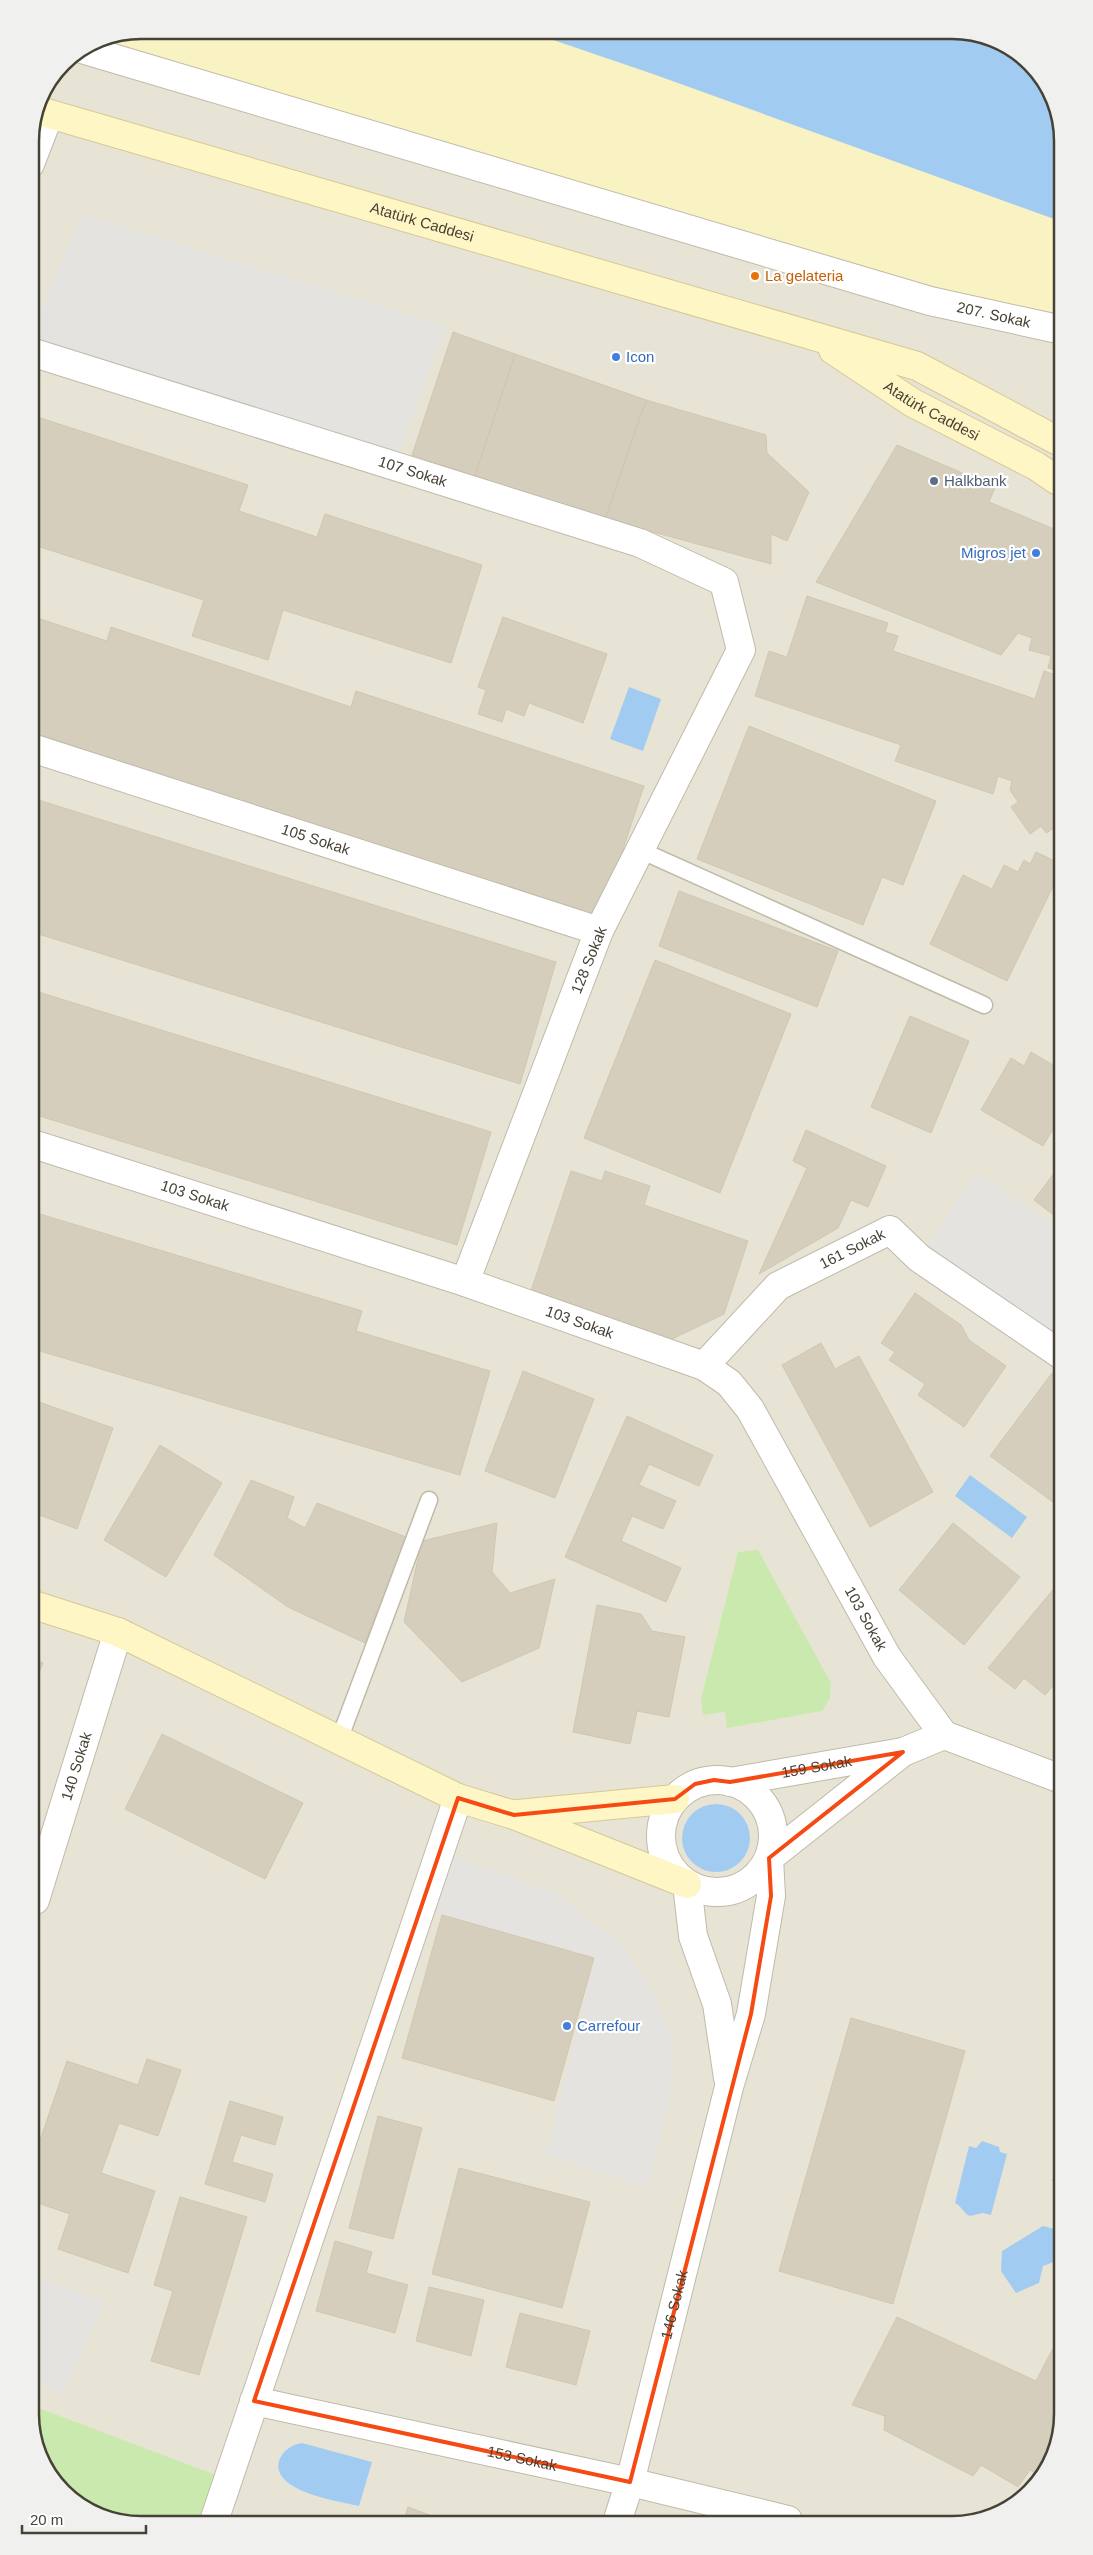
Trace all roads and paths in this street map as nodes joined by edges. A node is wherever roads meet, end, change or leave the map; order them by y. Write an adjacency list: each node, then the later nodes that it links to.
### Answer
1 (91, 52): 3 (street, 207. Sokak)
2 (43, 112): 4 (main road, Atatürk Caddesi)
3 (1054, 328)
4 (809, 334): 6 (main road, Atatürk Caddesi); 7 (main road, Atatürk Caddesi)
5 (39, 355): 8 (street, 107 Sokak)
6 (1054, 439)
7 (1054, 478)
8 (741, 650): 10 (street, 128 Sokak)
9 (39, 750): 11 (street, 105 Sokak)
10 (640, 850): 11 (street, 128 Sokak); 12 (lane)
11 (599, 931): 14 (street, 128 Sokak)
12 (984, 1005)
13 (39, 1146): 14 (street, 103 Sokak)
14 (464, 1282): 16 (street, 103 Sokak)
15 (1054, 1350): 16 (street, 161 Sokak)
16 (704, 1366): 20 (street, 103 Sokak)
17 (430, 1500): 21 (lane)
18 (39, 1607): 19 (main road)
19 (118, 1632): 21 (main road); 30 (street, 140 Sokak)
20 (944, 1735): 22 (street, 159 Sokak); 23 (street)
21 (339, 1740): 25 (main road)
22 (903, 1752): 24 (street, 159 Sokak); 28 (street, 159 Sokak)
23 (1054, 1776)
24 (730, 1782): 26 (street); 28 (street)
25 (458, 1798): 27 (main road); 32 (street)
26 (676, 1799): 27 (main road); 29 (street)
27 (514, 1815): 29 (main road)
28 (769, 1858): 29 (street); 31 (street, 146 Sokak)
29 (688, 1884): 31 (street)
30 (39, 1887)
31 (729, 2087): 33 (street, 146 Sokak)
32 (254, 2401): 33 (street, 153 Sokak); 34 (street)
33 (630, 2482): 35 (street, 146 Sokak); 36 (street, 153 Sokak)
34 (216, 2516)
35 (619, 2516)
36 (771, 2516)

